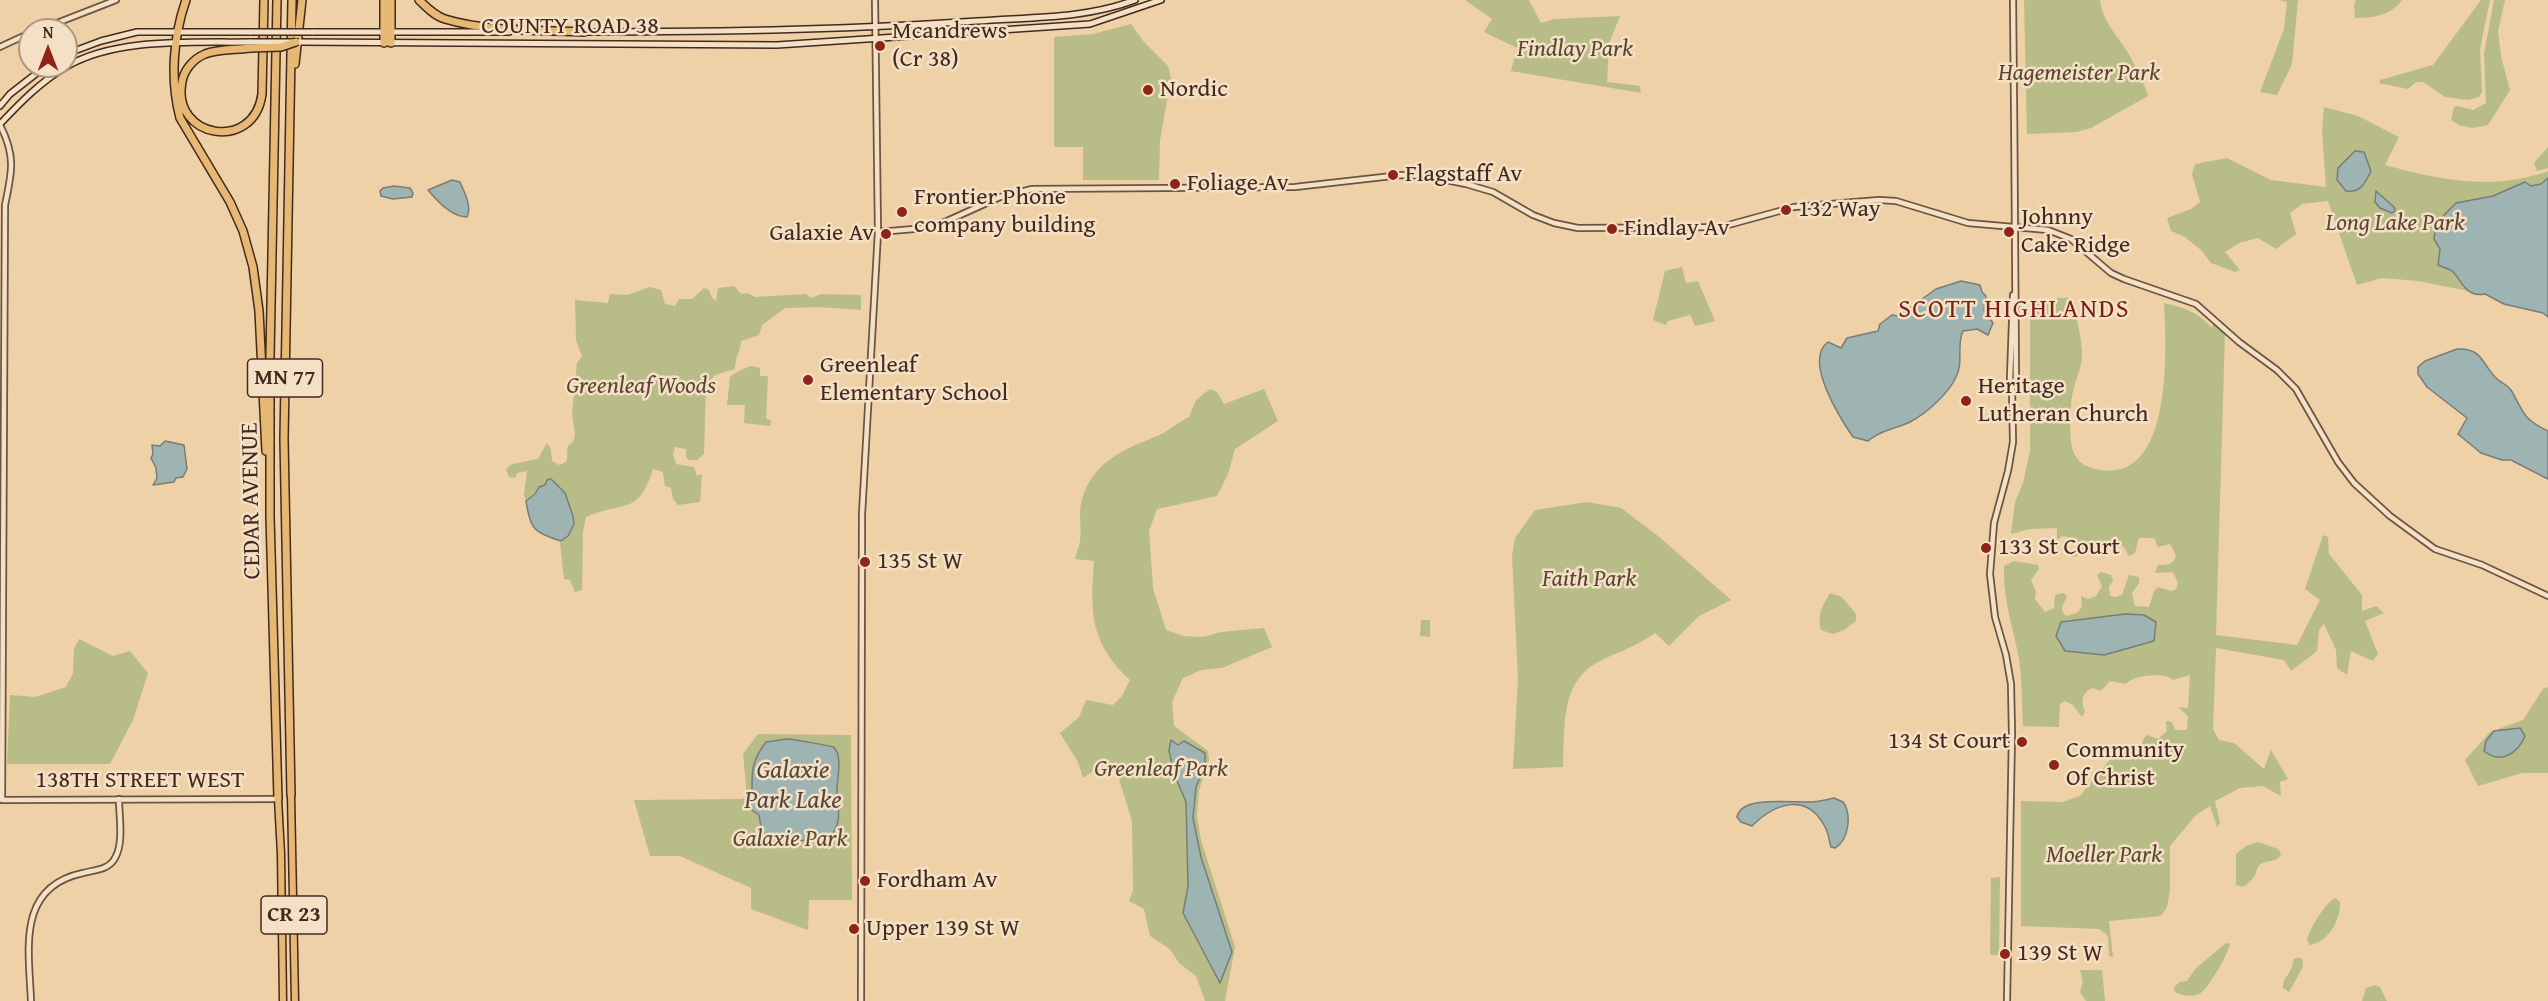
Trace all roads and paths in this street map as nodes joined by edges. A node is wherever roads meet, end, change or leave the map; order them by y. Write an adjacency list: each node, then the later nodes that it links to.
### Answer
1 (116, 0): 14 (street)
2 (186, 0): 16 (highway)
3 (264, 0): 24 (highway)
4 (277, 0): 37 (highway, CEDAR AVENUE / MN 77)
5 (292, 0): 31 (highway, CEDAR AVENUE / MN 77)
6 (302, 0): 31 (highway)
7 (384, 0): 17 (highway)
8 (391, 0): 17 (highway)
9 (419, 0): 18 (highway)
10 (875, 0): 15 (street)
11 (1135, 0): 15 (main road, COUNTY ROAD 38)
12 (1161, 0): 20 (main road, COUNTY ROAD 38)
13 (2013, 0): 33 (street)
14 (70, 18)
15 (876, 27): 18 (main road, COUNTY ROAD 38); 20 (street)
16 (177, 31): 17 (main road, COUNTY ROAD 38, bridge); 22 (highway); 26 (main road, COUNTY ROAD 38)
17 (387, 32): 18 (main road, COUNTY ROAD 38); 23 (highway)
18 (584, 32)
19 (18, 39): 25 (street)
20 (876, 40): 23 (main road, COUNTY ROAD 38); 34 (street)
21 (296, 42): 23 (main road, COUNTY ROAD 38); 24 (highway, bridge)
22 (175, 43): 24 (main road); 32 (main road); 37 (highway)
23 (387, 43)
24 (251, 45)
25 (0, 47)
26 (78, 50)
27 (31, 78): 28 (main road)
28 (10, 94): 29 (street); 30 (main road)
29 (0, 99)
30 (0, 106)
31 (290, 114): 39 (highway, CEDAR AVENUE / MN 77)
32 (0, 125): 40 (street, 138TH STREET WEST)
33 (2016, 227): 34 (street); 35 (street); 38 (street)
34 (878, 232): 45 (street)
35 (2014, 289): 36 (street); 36 (street)
36 (2013, 388): 46 (street)
37 (270, 516): 41 (highway, CEDAR AVENUE / MN 77)
38 (2548, 596)
39 (291, 795): 44 (highway, CEDAR AVENUE / CR 23)
40 (119, 799): 41 (street, 138TH STREET WEST); 42 (street)
41 (278, 799): 43 (highway, CEDAR AVENUE / CR 23)
42 (32, 1001)
43 (283, 1001)
44 (295, 1001)
45 (861, 1001)
46 (2007, 1001)

